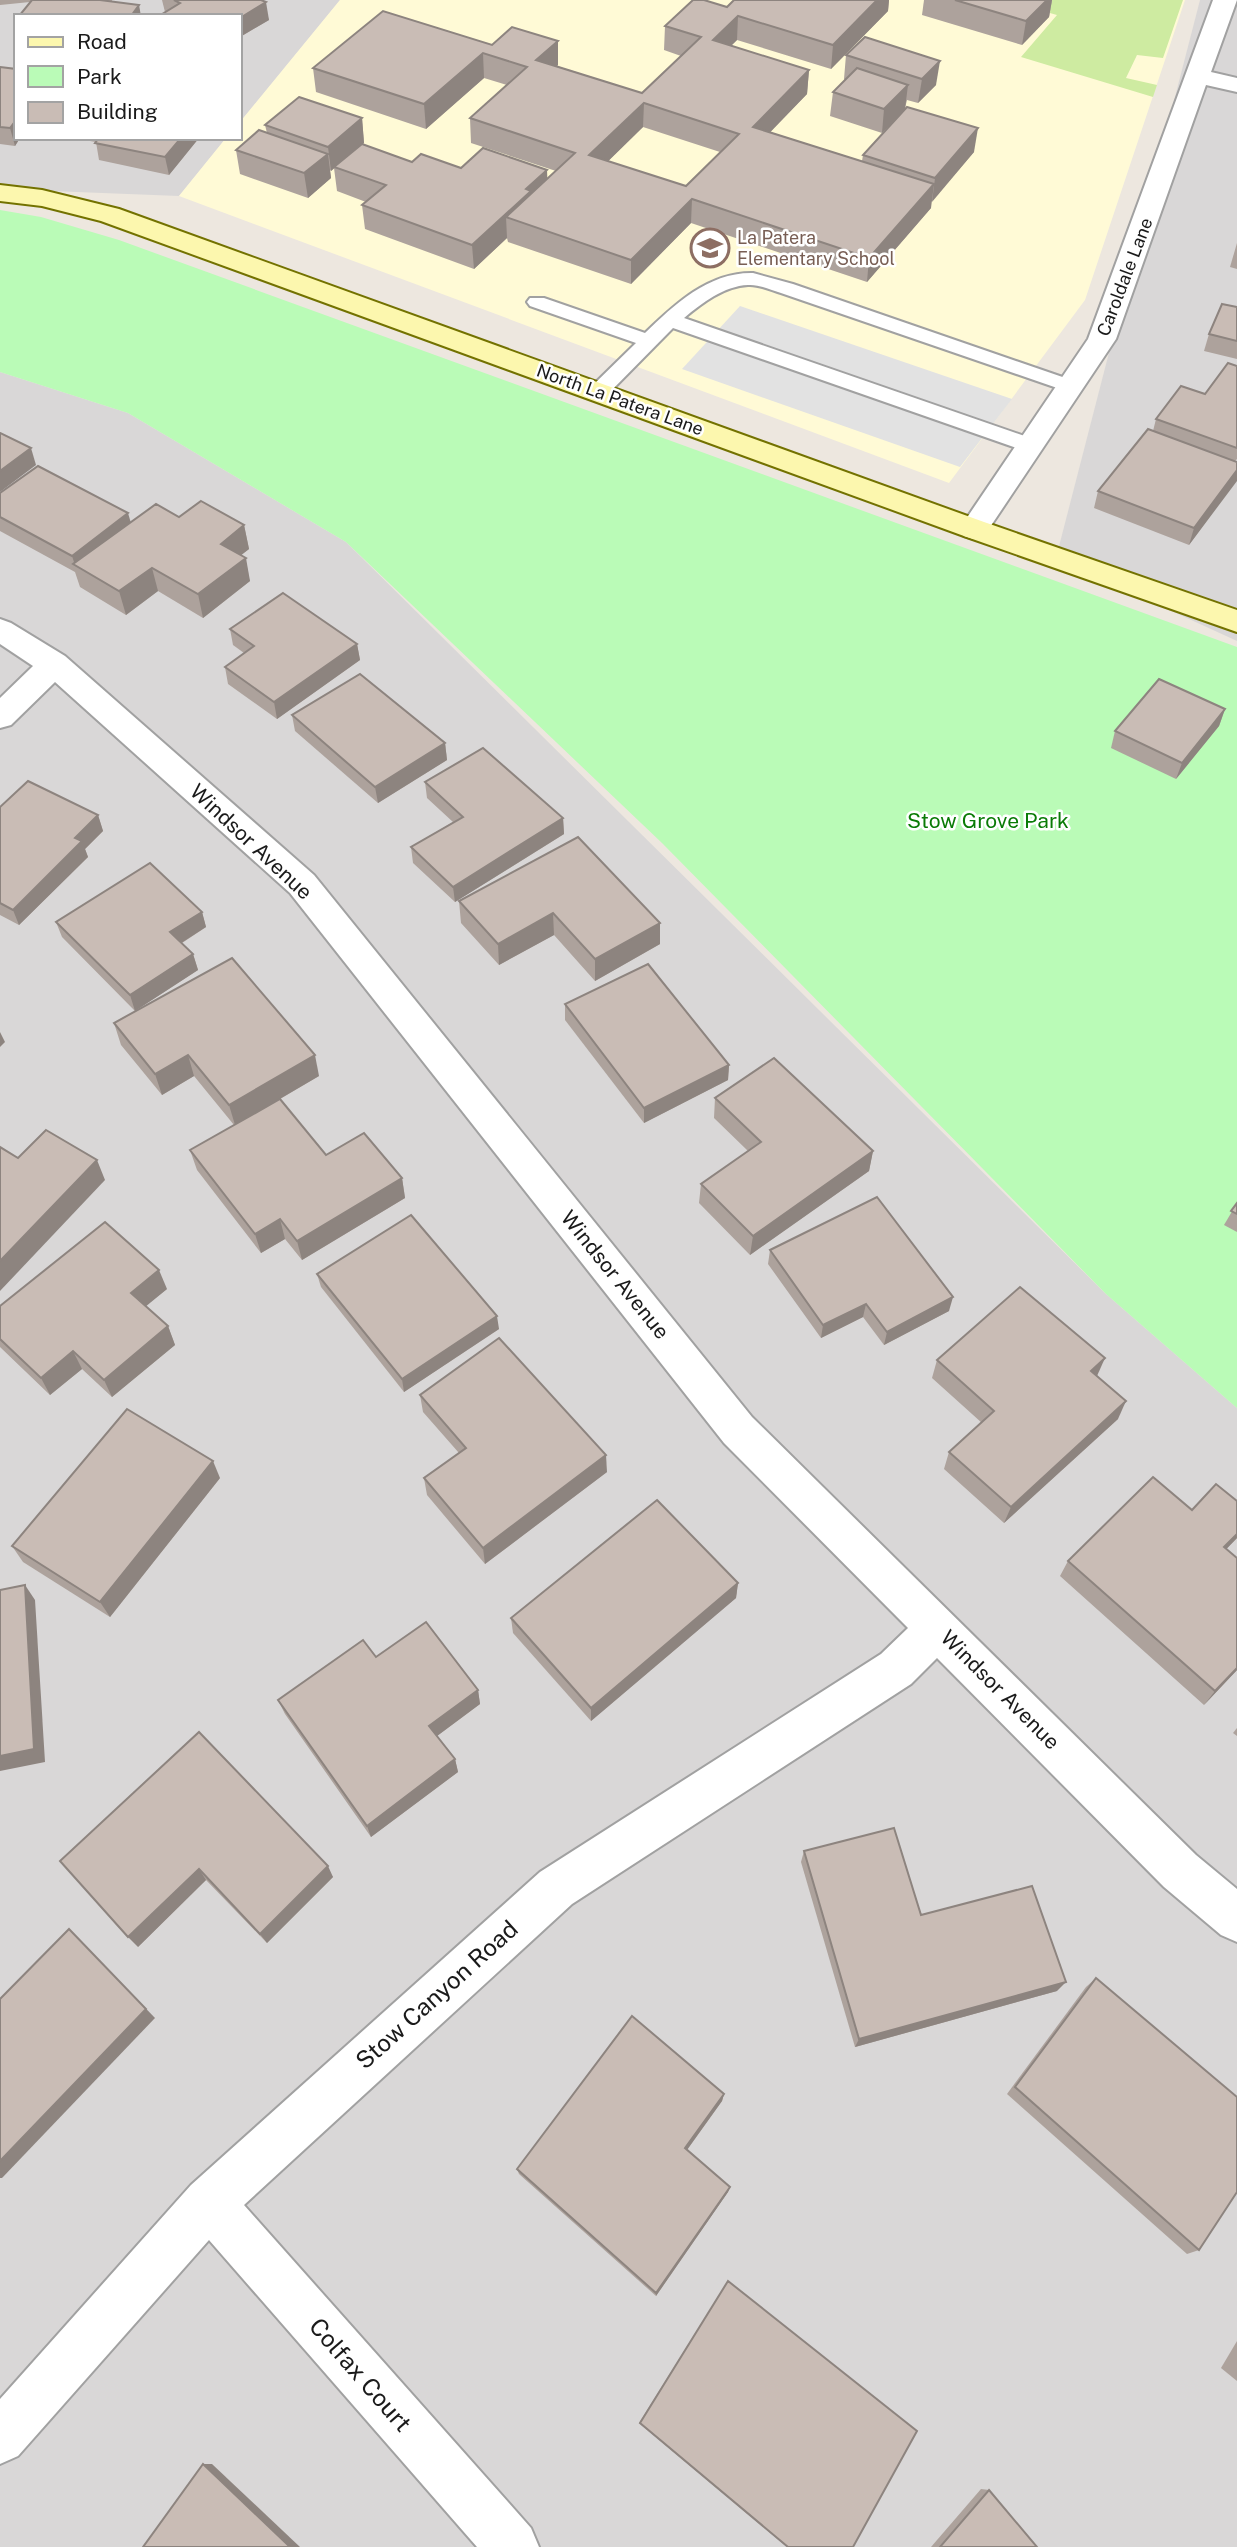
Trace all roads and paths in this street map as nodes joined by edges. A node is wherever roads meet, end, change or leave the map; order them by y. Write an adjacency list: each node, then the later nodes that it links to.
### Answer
1 (1225, 0): 2 (street, Caroldale Lane)
2 (1197, 76): 3 (street); 8 (street, Caroldale Lane)
3 (1237, 85)
4 (0, 193): 9 (street, North La Patera Lane)
5 (537, 302): 7 (lane)
6 (671, 320): 7 (lane); 8 (lane); 10 (lane)
7 (650, 341): 9 (lane)
8 (1070, 386): 10 (street, Caroldale Lane)
9 (598, 392): 11 (street, North La Patera Lane)
10 (1029, 445): 11 (street, Caroldale Lane)
11 (974, 529): 12 (street, North La Patera Lane)
12 (1237, 621)
13 (0, 631): 14 (street, Windsor Avenue)
14 (54, 664): 15 (street); 16 (street, Windsor Avenue)
15 (0, 717)
16 (938, 1629): 17 (street, Windsor Avenue); 18 (street, Stow Canyon Road)
17 (1237, 1919)
18 (209, 2203): 19 (street, Stow Canyon Road); 20 (street, Colfax Court)
19 (0, 2438)
20 (512, 2547)

